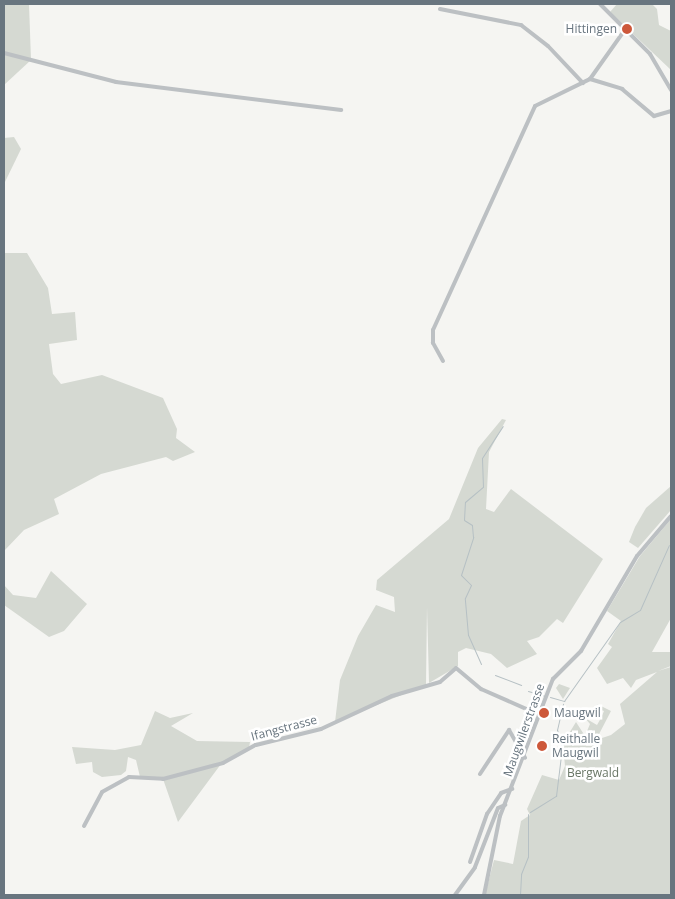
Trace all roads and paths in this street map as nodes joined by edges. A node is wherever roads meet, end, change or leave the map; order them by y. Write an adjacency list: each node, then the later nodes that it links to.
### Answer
1 (600, 4): 3 (street)
2 (440, 9): 6 (street)
3 (624, 31): 5 (street); 7 (street)
4 (4, 53): 8 (street)
5 (590, 79): 6 (street); 9 (street)
6 (583, 84): 10 (street)
7 (671, 90)
8 (341, 110)
9 (671, 111)
10 (443, 362)
11 (671, 516): 12 (street, Maugwilerstrasse)
12 (540, 715): 13 (street, Maugwilerstrasse); 17 (street, Ifangstrasse)
13 (525, 758): 14 (street); 15 (street, Maugwilerstrasse)
14 (480, 774)
15 (512, 789): 16 (street, Maugwilerstrasse); 18 (street)
16 (505, 805): 19 (street); 20 (street, Maugwilerstrasse)
17 (84, 826)
18 (470, 862)
19 (455, 895)
20 (484, 895)

